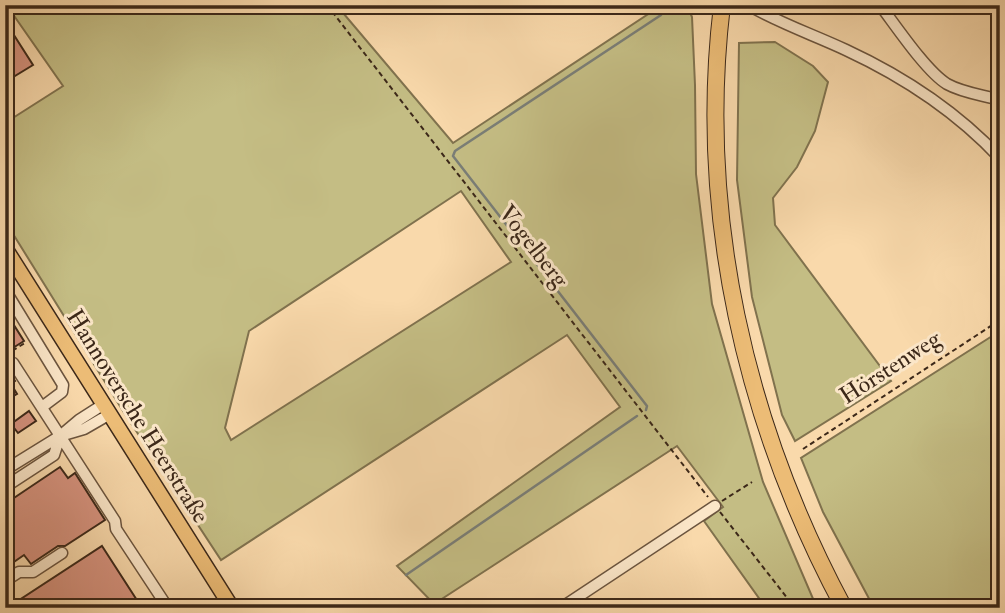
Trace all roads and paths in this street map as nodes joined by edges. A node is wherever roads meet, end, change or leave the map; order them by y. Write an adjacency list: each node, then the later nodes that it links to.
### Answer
1 (327, 5): 23 (path, Vogelberg)
2 (722, 5): 30 (highway)
3 (880, 5): 5 (street)
4 (750, 7): 7 (street)
5 (1000, 100)
6 (1000, 140): 7 (street)
7 (991, 149): 8 (street)
8 (1000, 158)
9 (5, 248): 17 (main road, Hannoversche Heerstraße)
10 (5, 290): 16 (street)
11 (1000, 320): 19 (path, Hörstenweg)
12 (18, 327): 13 (path)
13 (5, 330)
14 (27, 340): 15 (path)
15 (9, 359): 16 (street)
16 (42, 407): 18 (street)
17 (107, 409): 18 (street); 27 (main road, Hannoversche Heerstraße)
18 (61, 436): 20 (street); 22 (street); 26 (street)
19 (803, 449)
20 (5, 470)
21 (752, 482): 23 (path)
22 (5, 487)
23 (715, 506): 28 (street); 29 (path, Vogelberg)
24 (62, 553): 25 (street)
25 (5, 581)
26 (168, 608)
27 (232, 608)
28 (561, 608)
29 (795, 608)
30 (844, 608)

